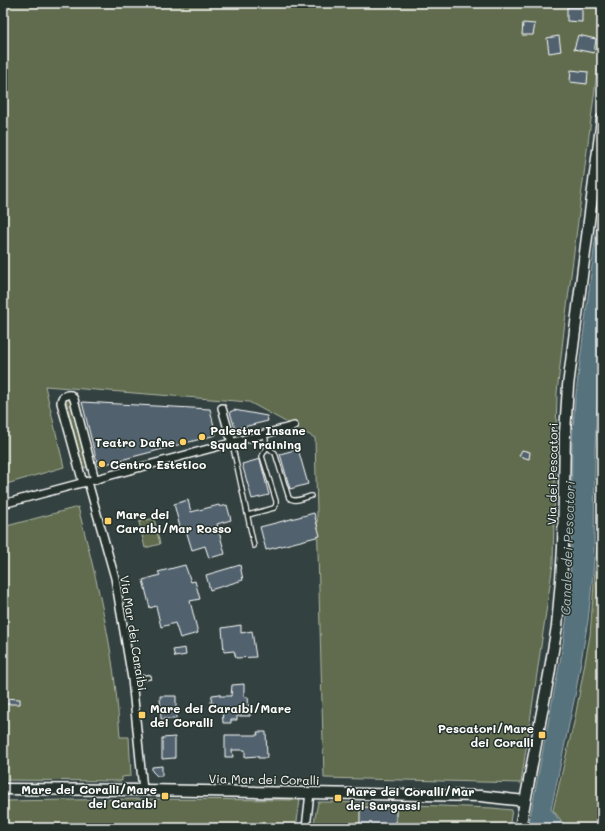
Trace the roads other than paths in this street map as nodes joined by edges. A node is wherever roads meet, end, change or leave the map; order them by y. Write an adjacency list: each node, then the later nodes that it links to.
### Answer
1 (602, 119): 17 (street, Via dei Pescatori)
2 (222, 408): 5 (street)
3 (294, 426): 4 (street)
4 (265, 434): 5 (street); 6 (lane)
5 (232, 443): 7 (street); 10 (lane)
6 (267, 446): 8 (lane); 10 (lane)
7 (89, 481): 7 (street, Via Mar dei Caraibi); 9 (street); 13 (street, Via Mar dei Caraibi)
8 (311, 496)
9 (3, 504)
10 (248, 515): 11 (lane)
11 (254, 546)
12 (149, 677): 13 (lane)
13 (132, 679): 15 (street, Via Mar dei Caraibi)
14 (3, 789): 15 (street, Via Mar dei Coralli)
15 (143, 790): 16 (street, Via Mar dei Coralli)
16 (310, 793): 17 (street, Via Mar dei Coralli); 18 (street)
17 (525, 801): 19 (street, Via dei Pescatori)
18 (306, 828)
19 (520, 828)

